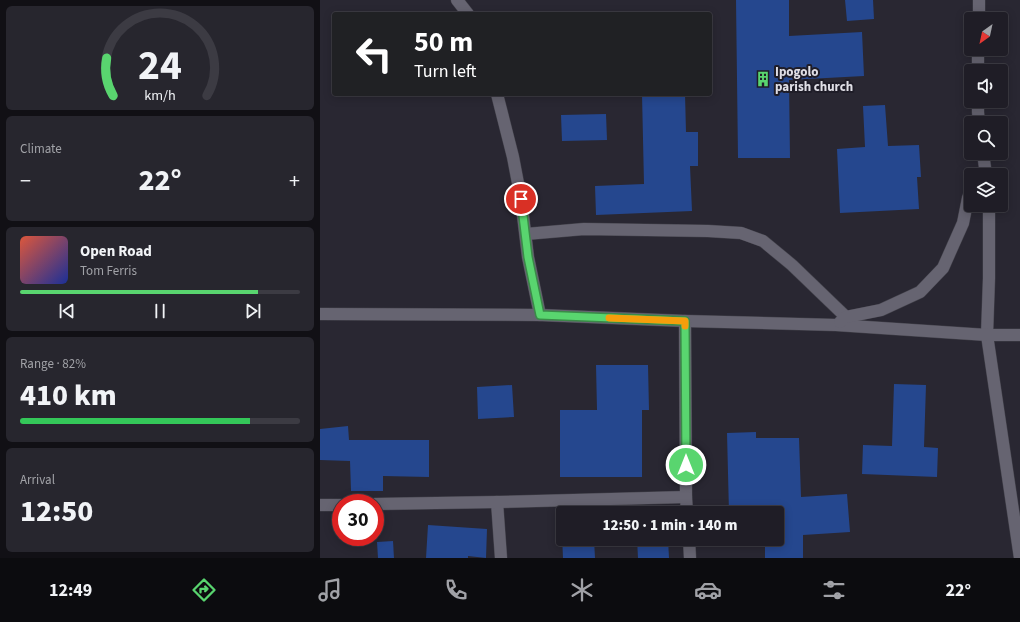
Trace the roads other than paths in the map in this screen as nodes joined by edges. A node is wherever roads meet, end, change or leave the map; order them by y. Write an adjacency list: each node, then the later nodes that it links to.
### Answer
1 (979, 0): 2 (street)
2 (979, 12)
3 (497, 96): 6 (street)
4 (965, 212): 10 (street)
5 (989, 212): 11 (street)
6 (526, 234): 8 (street); 10 (street)
7 (320, 314): 8 (street)
8 (540, 315): 9 (street)
9 (685, 321): 10 (street); 13 (street)
10 (841, 321): 11 (street)
11 (987, 335): 12 (street); 22 (street)
12 (1020, 335)
13 (686, 497): 14 (street); 18 (street)
14 (497, 502): 15 (street); 20 (street)
15 (384, 504)
16 (332, 505): 17 (street)
17 (320, 506)
18 (687, 506)
19 (689, 546): 21 (street)
20 (501, 558)
21 (690, 558)
22 (1020, 558)

